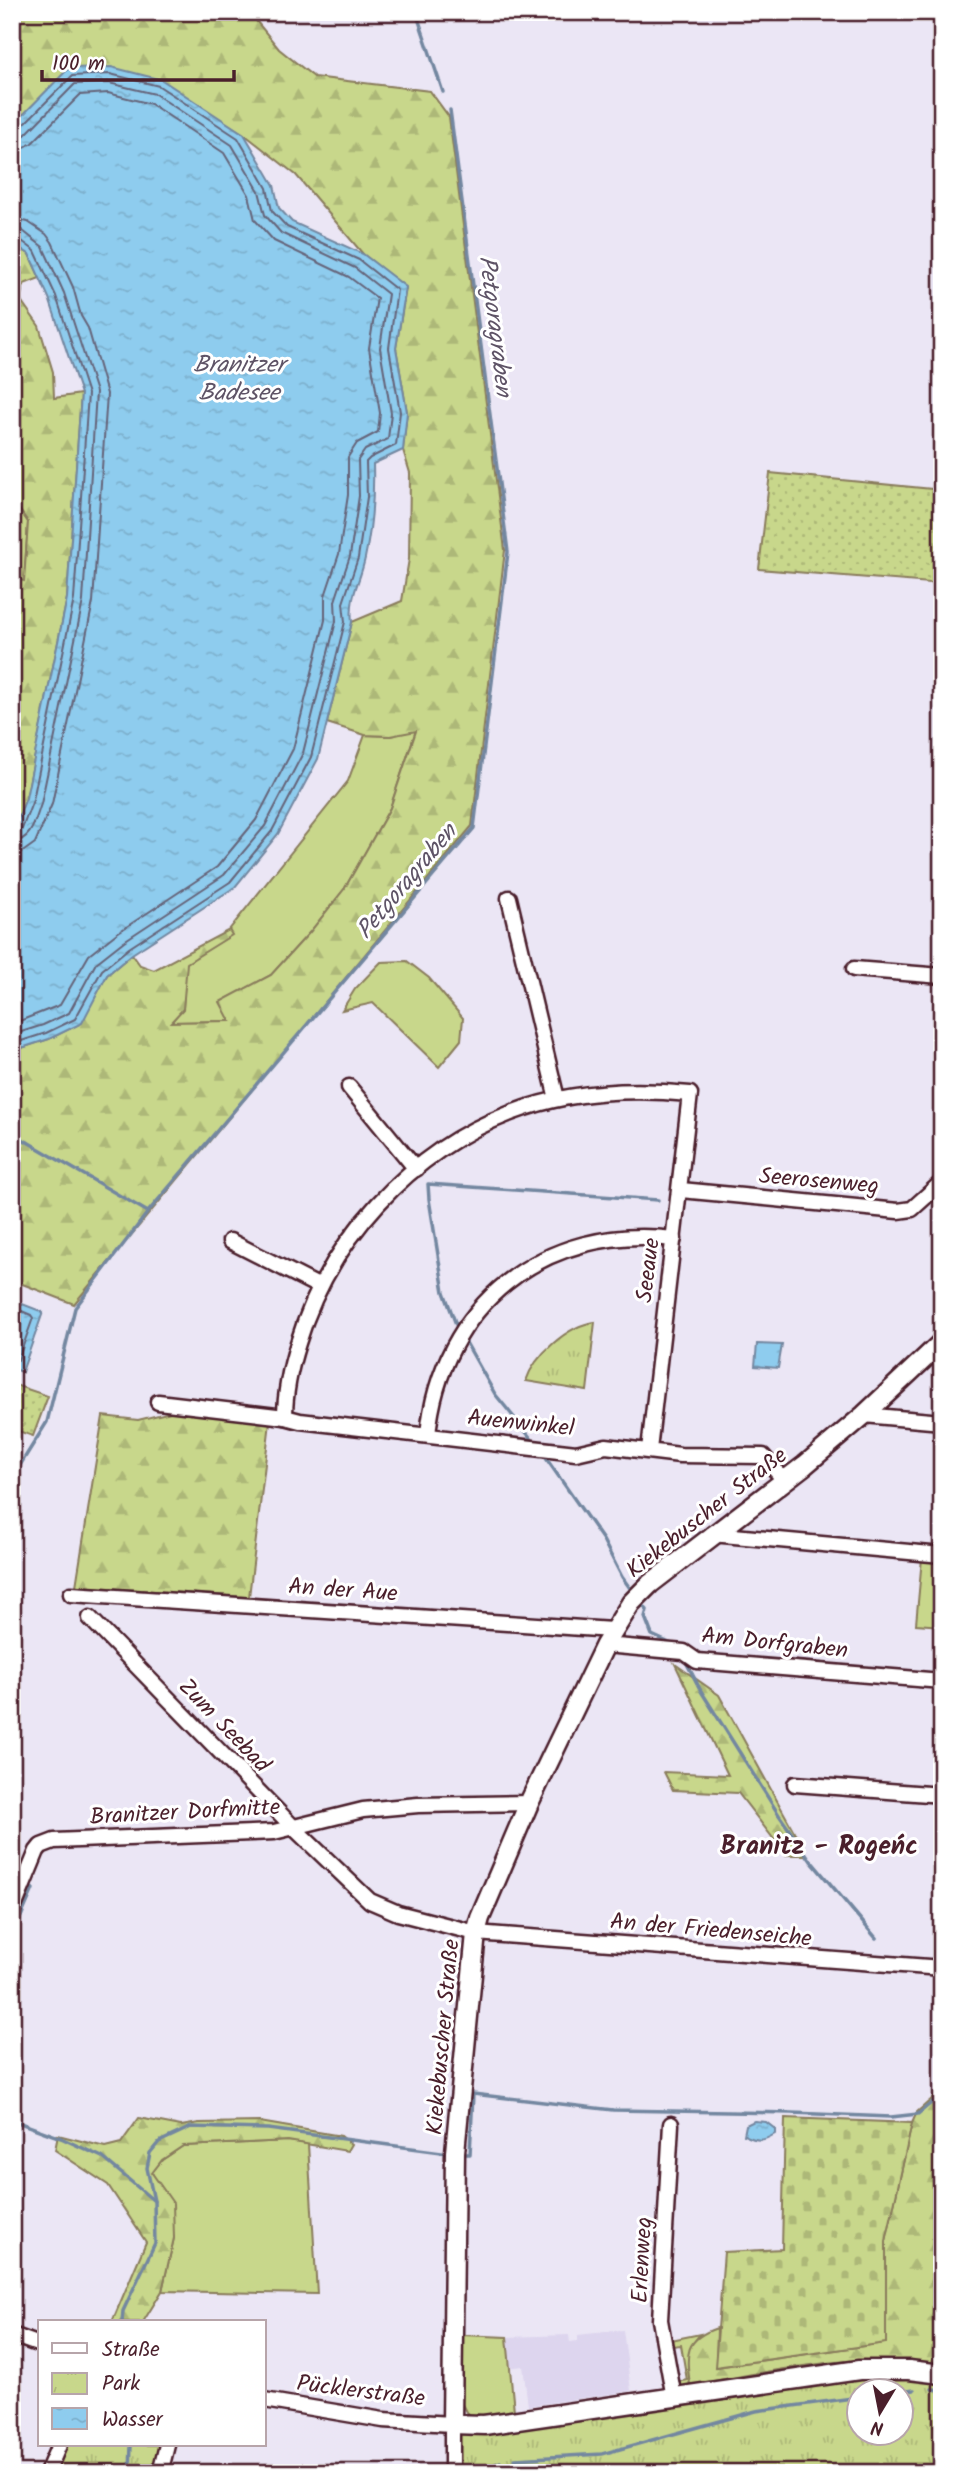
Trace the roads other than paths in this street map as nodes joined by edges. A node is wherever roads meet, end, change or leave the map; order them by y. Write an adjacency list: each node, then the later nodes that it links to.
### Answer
1 (509, 898): 5 (street)
2 (854, 969): 3 (street)
3 (942, 976)
4 (349, 1087): 6 (street)
5 (556, 1100): 6 (street); 8 (street, Seeaue)
6 (416, 1169): 11 (street)
7 (942, 1182): 8 (street, Seerosenweg)
8 (681, 1190): 9 (street, Seeaue)
9 (674, 1239): 17 (street); 18 (street, Seeaue)
10 (230, 1241): 11 (street)
11 (320, 1287): 15 (street)
12 (942, 1342): 14 (street, Kiekebuscher Straße)
13 (158, 1402): 15 (street, Auenwinkel)
14 (864, 1415): 16 (street); 19 (street, Kiekebuscher Straße)
15 (285, 1417): 17 (street, Auenwinkel)
16 (942, 1422)
17 (429, 1435): 18 (street, Auenwinkel)
18 (649, 1450): 19 (street, Auenwinkel)
19 (784, 1480): 20 (street, Kiekebuscher Straße)
20 (712, 1534): 21 (street); 24 (street, Kiekebuscher Straße)
21 (942, 1555)
22 (71, 1594): 24 (street, An der Aue)
23 (90, 1619): 29 (street, Zum Seebad)
24 (608, 1638): 25 (street, Am Dorfgraben); 28 (street, Kiekebuscher Straße)
25 (942, 1681)
26 (795, 1784): 27 (street)
27 (942, 1795)
28 (528, 1803): 29 (street, Branitzer Dorfmitte); 31 (street, Kiekebuscher Straße)
29 (293, 1828): 30 (street, Branitzer Dorfmitte); 31 (street, Zum Seebad)
30 (12, 1912)
31 (476, 1933): 32 (street, An der Friedenseiche); 39 (street, Kiekebuscher Straße)
32 (942, 1968)
33 (671, 2124): 37 (street, Erlenweg)
34 (12, 2335): 35 (street)
35 (38, 2344)
36 (942, 2374): 37 (street)
37 (674, 2398): 39 (street)
38 (266, 2400): 39 (street, Pücklerstraße)
39 (452, 2424): 44 (street)
40 (59, 2446): 42 (street)
41 (167, 2446): 43 (street)
42 (47, 2473)
43 (160, 2473)
44 (452, 2473)

